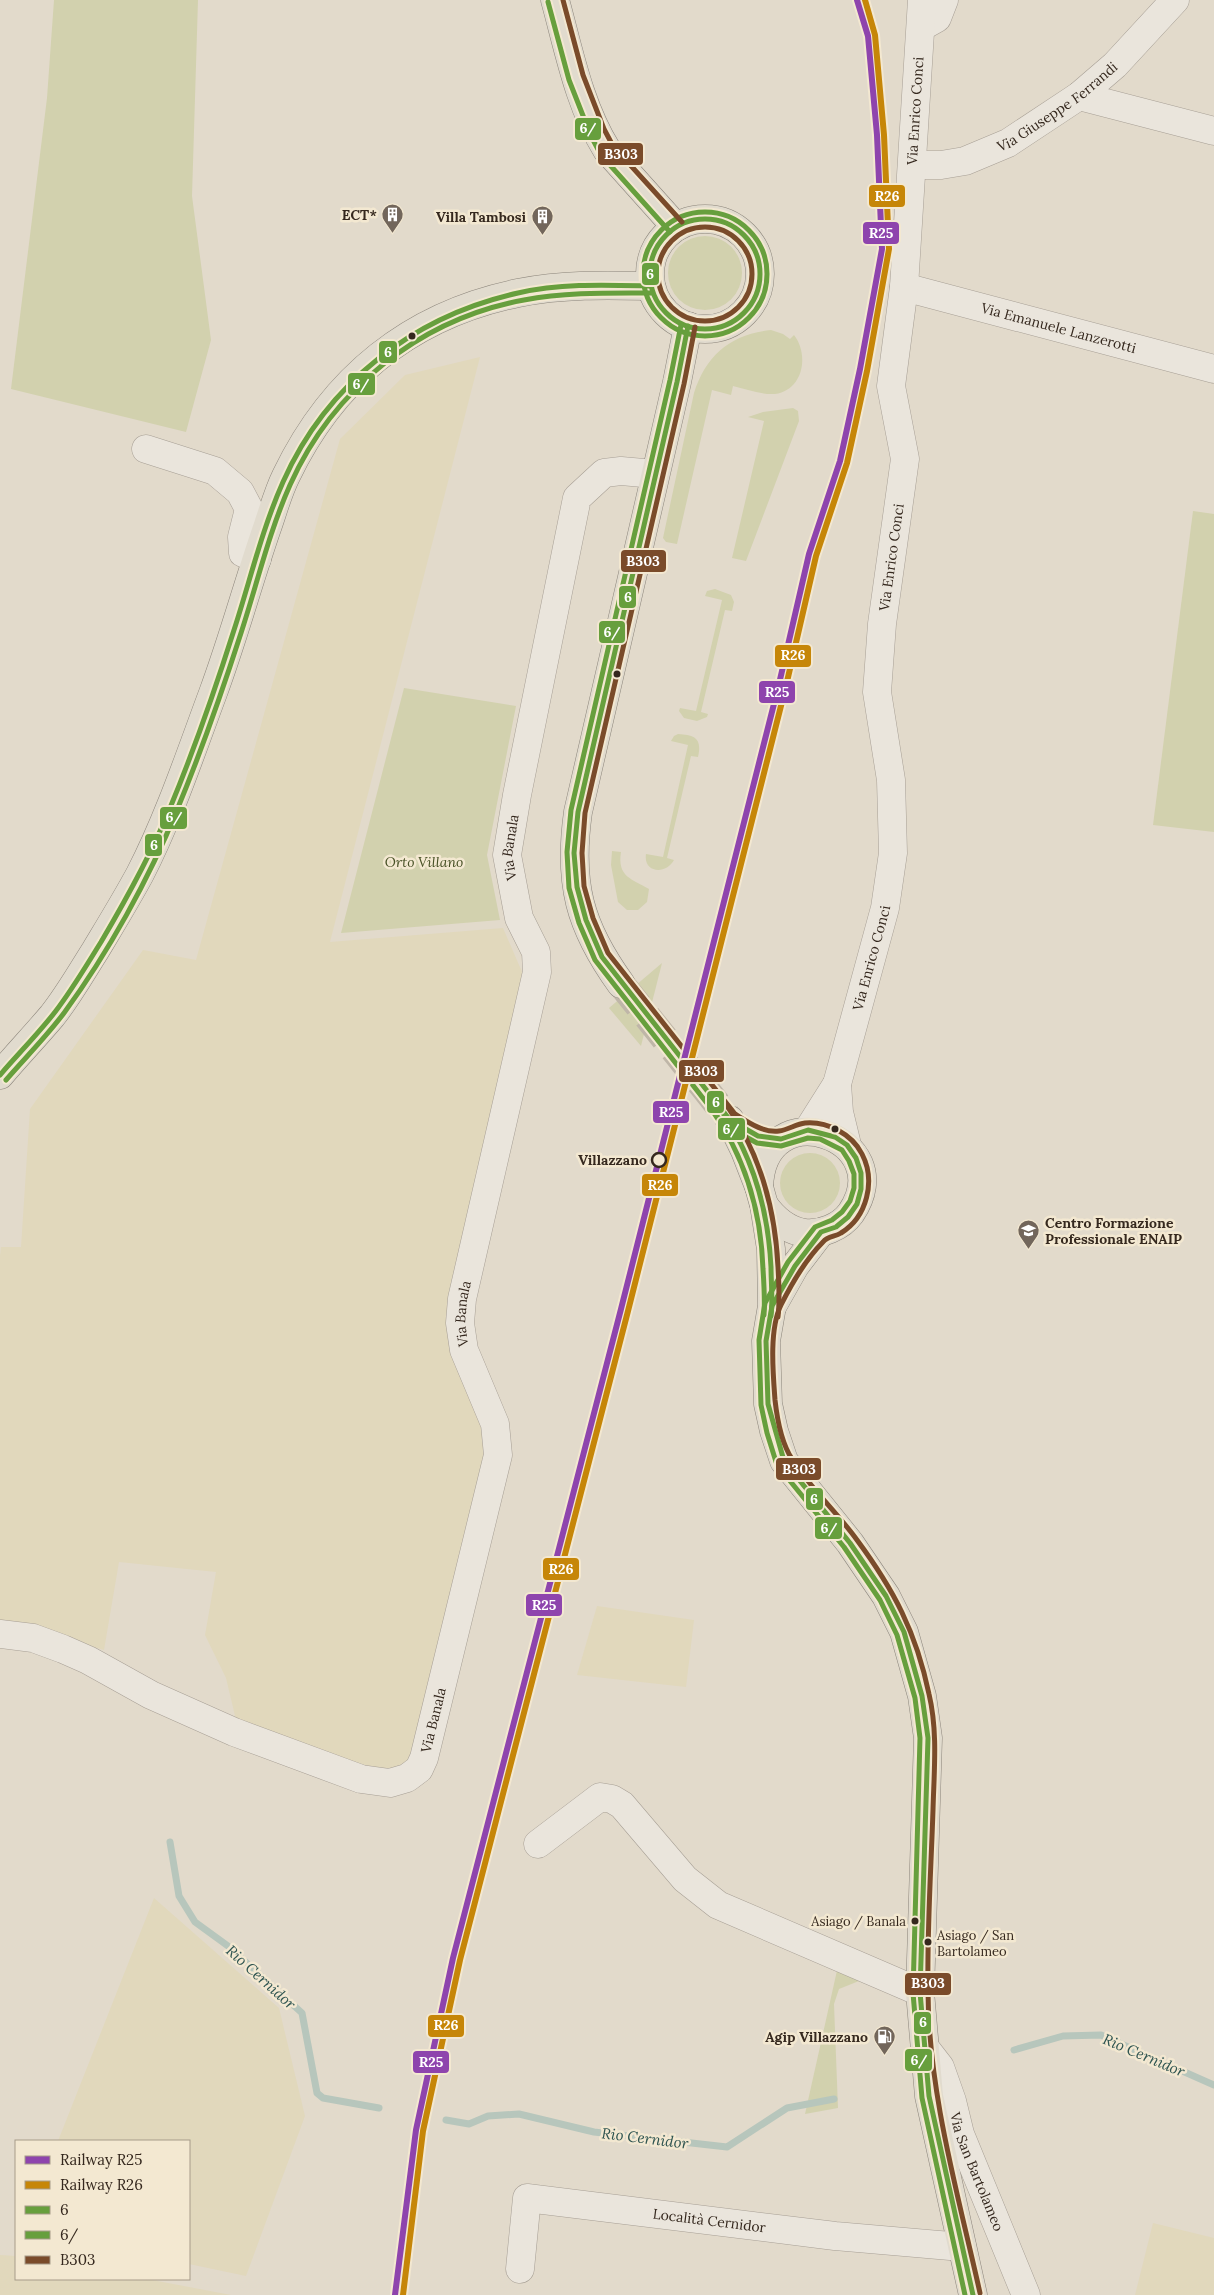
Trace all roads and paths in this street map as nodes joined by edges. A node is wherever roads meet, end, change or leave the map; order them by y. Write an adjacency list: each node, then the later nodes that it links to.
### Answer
1 (555, 0): 9 (main road)
2 (922, 0): 5 (street, Via Enrico Conci)
3 (944, 0): 5 (street)
4 (1175, 0): 6 (street, Via Giuseppe Ferrandi)
5 (921, 27): 8 (street, Via Enrico Conci)
6 (1079, 96): 7 (street); 8 (street, Via Giuseppe Ferrandi)
7 (1214, 131)
8 (913, 165): 11 (street, Via Enrico Conci)
9 (676, 227): 10 (main road); 12 (main road)
10 (651, 286): 12 (main road); 16 (main road)
11 (904, 287): 13 (street, Via Emanuele Lanzerotti); 19 (street, Via Enrico Conci)
12 (688, 326): 15 (main road)
13 (1214, 369)
14 (146, 449): 16 (street)
15 (655, 474): 17 (main road); 26 (street, Via Banala)
16 (257, 559): 18 (main road)
17 (621, 984)
18 (0, 1075)
19 (837, 1084): 20 (street, Via Enrico Conci); 22 (street, Via Enrico Conci)
20 (808, 1130): 21 (main road); 22 (main road)
21 (781, 1139): 23 (main road); 23 (main road)
22 (847, 1145): 24 (main road)
23 (762, 1196): 24 (main road); 25 (main road)
24 (821, 1232): 25 (main road)
25 (772, 1306): 28 (main road)
26 (0, 1634)
27 (538, 1844): 28 (street)
28 (920, 1992): 29 (main road)
29 (926, 2049): 30 (main road); 33 (street, Via San Bartolameo)
30 (962, 2247): 31 (street, Località Cernidor); 32 (main road)
31 (520, 2269)
32 (973, 2295)
33 (1026, 2295)

